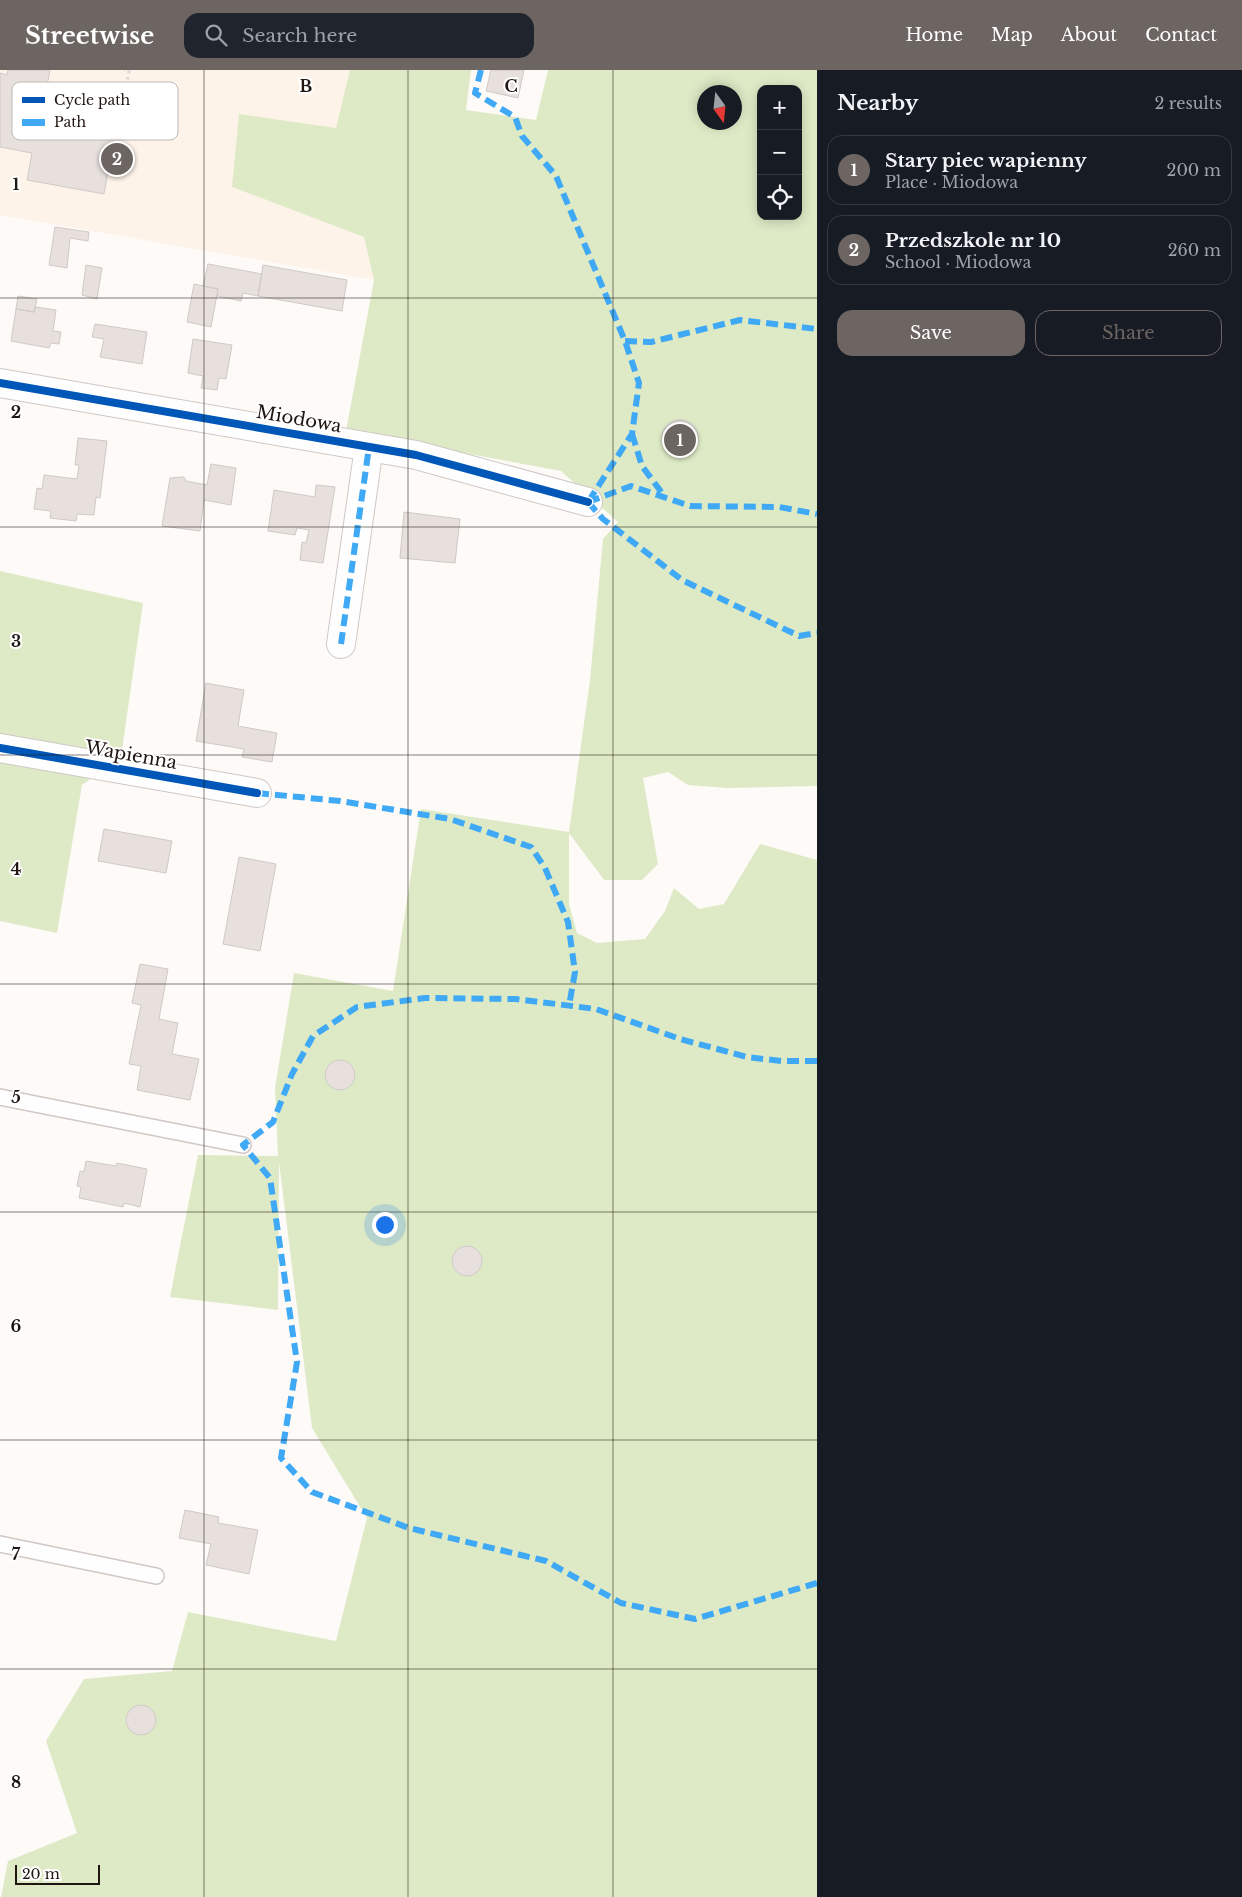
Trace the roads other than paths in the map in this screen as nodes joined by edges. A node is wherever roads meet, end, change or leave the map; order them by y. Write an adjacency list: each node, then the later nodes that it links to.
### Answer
1 (0, 383): 2 (street, Miodowa)
2 (369, 447): 3 (street, Miodowa); 4 (street)
3 (588, 502)
4 (341, 644)
5 (0, 748): 6 (street, Wapienna)
6 (257, 792)
7 (0, 1097): 8 (lane)
8 (243, 1145)
9 (0, 1544): 10 (lane)
10 (156, 1576)

